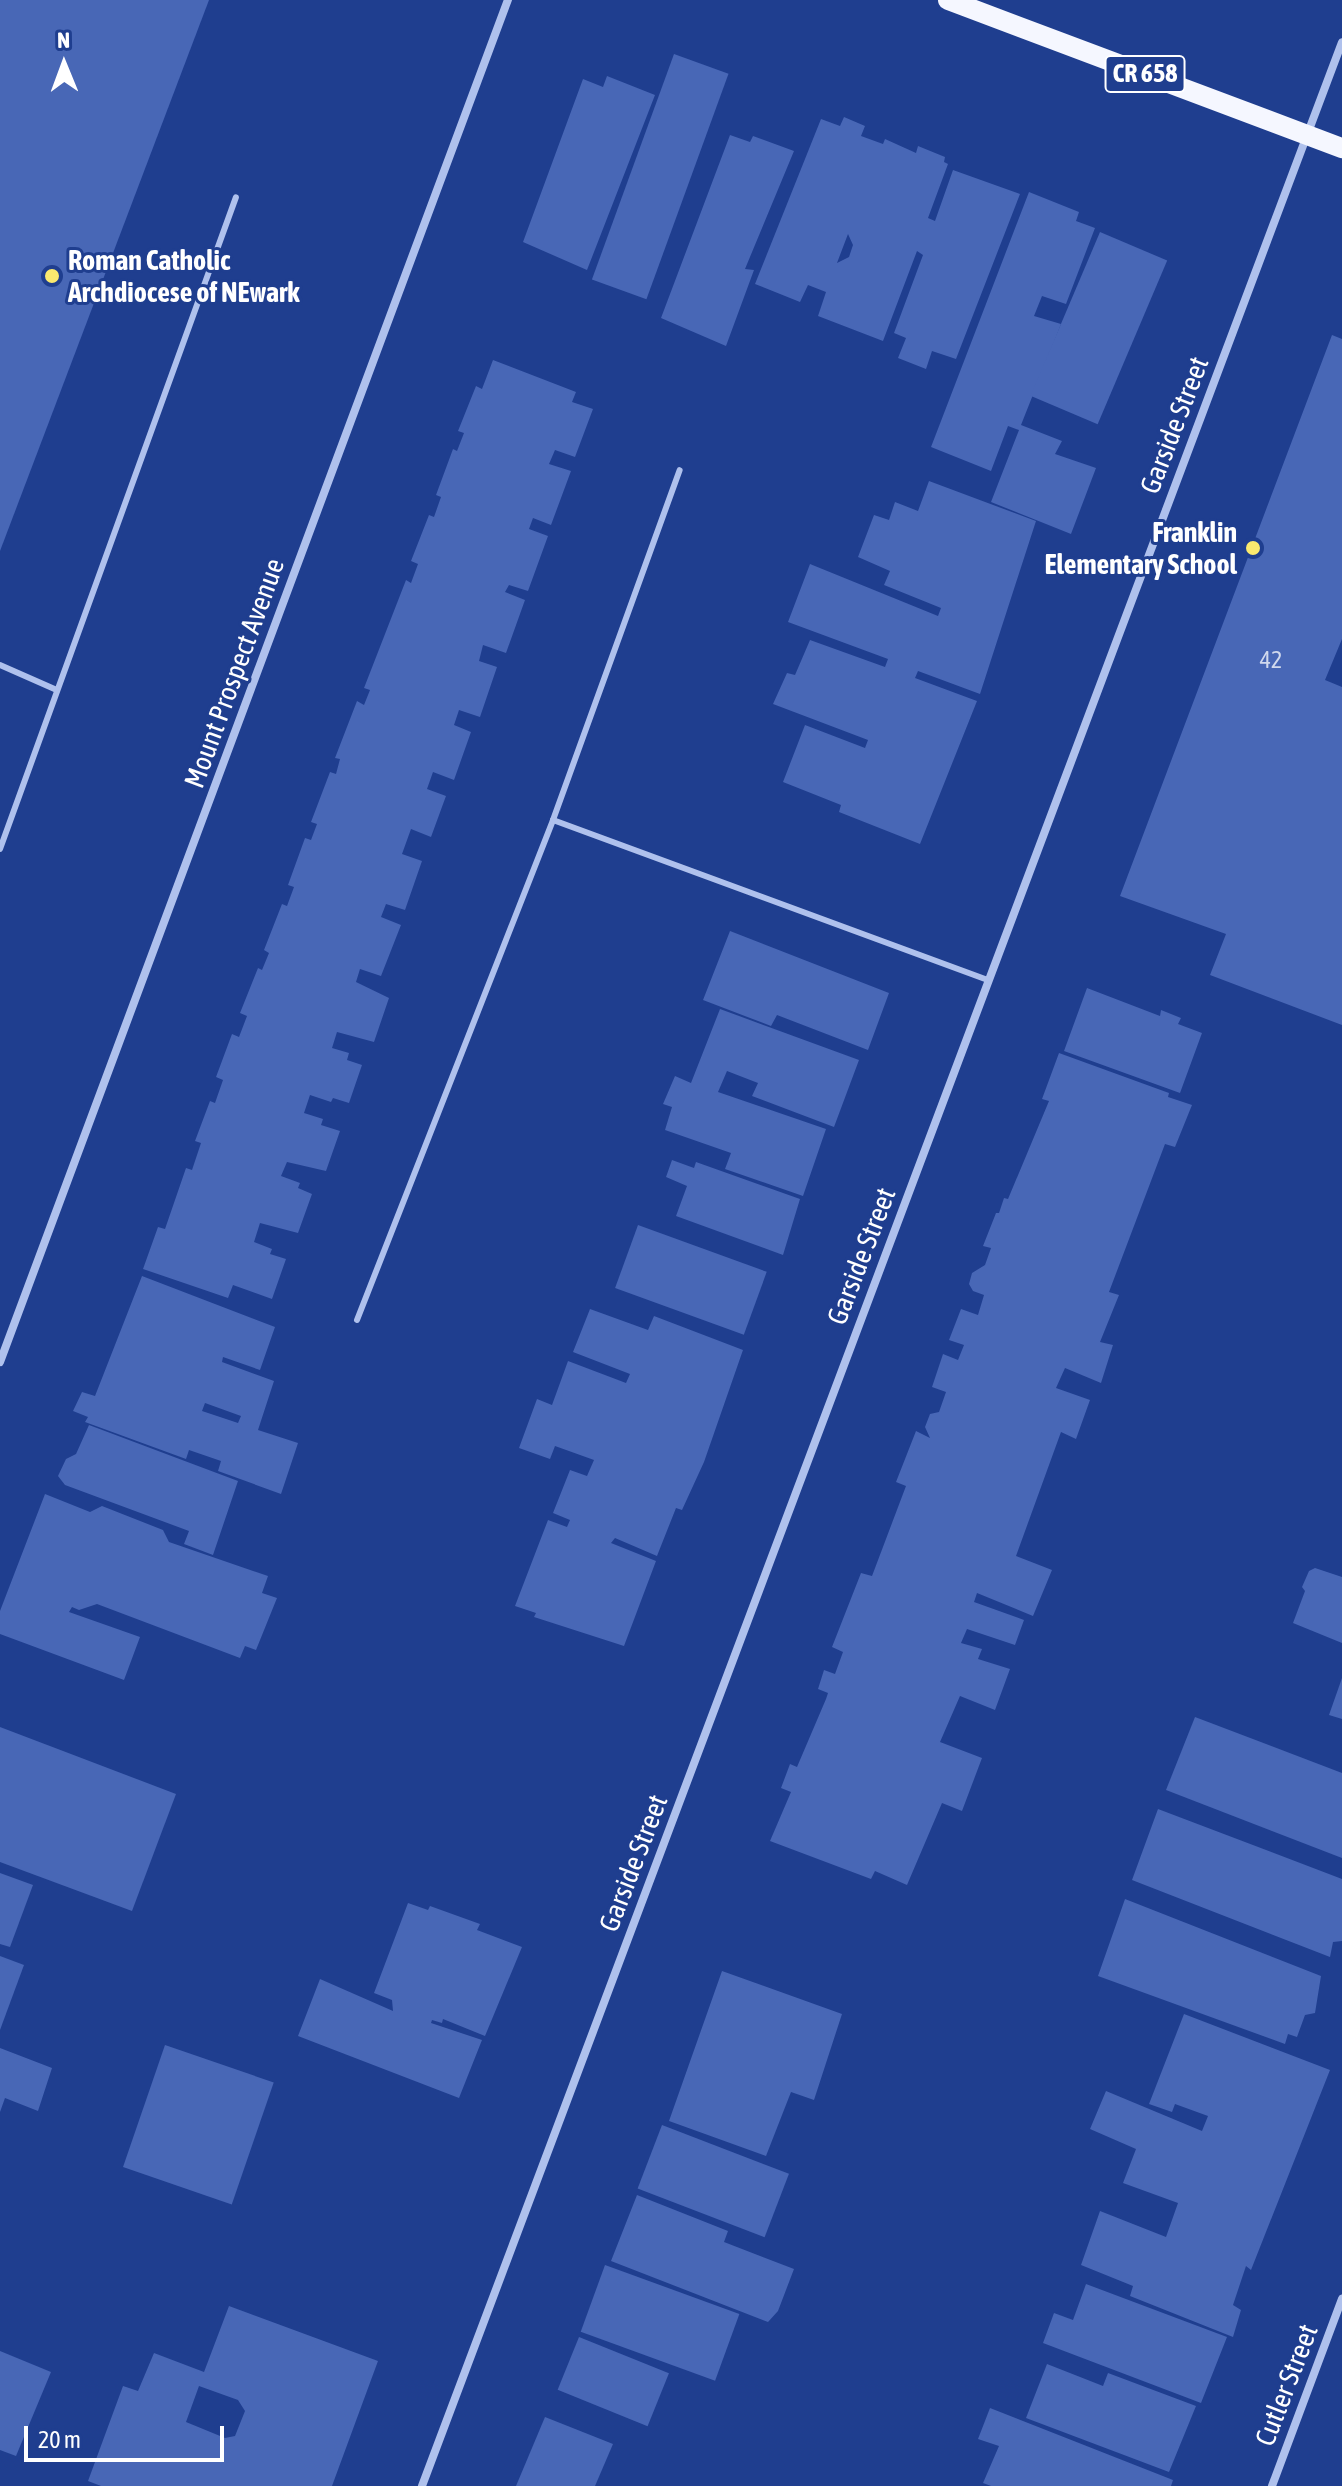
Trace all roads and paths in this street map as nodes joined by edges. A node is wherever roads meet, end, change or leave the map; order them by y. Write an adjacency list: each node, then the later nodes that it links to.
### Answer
1 (508, 0): 14 (street, Mount Prospect Avenue)
2 (948, 0): 4 (main road, CR 658)
3 (1342, 42): 4 (street, Garside Street)
4 (1307, 135): 5 (main road, CR 658); 12 (street, Garside Street)
5 (1342, 148)
6 (236, 197): 9 (lane)
7 (680, 470): 10 (lane)
8 (0, 665): 9 (lane)
9 (57, 690): 11 (lane)
10 (553, 820): 12 (lane); 13 (lane)
11 (0, 849)
12 (989, 980): 16 (street, Garside Street)
13 (357, 1320)
14 (0, 1362)
15 (1342, 2299): 17 (street, Cutler Street)
16 (422, 2486)
17 (1272, 2486)

